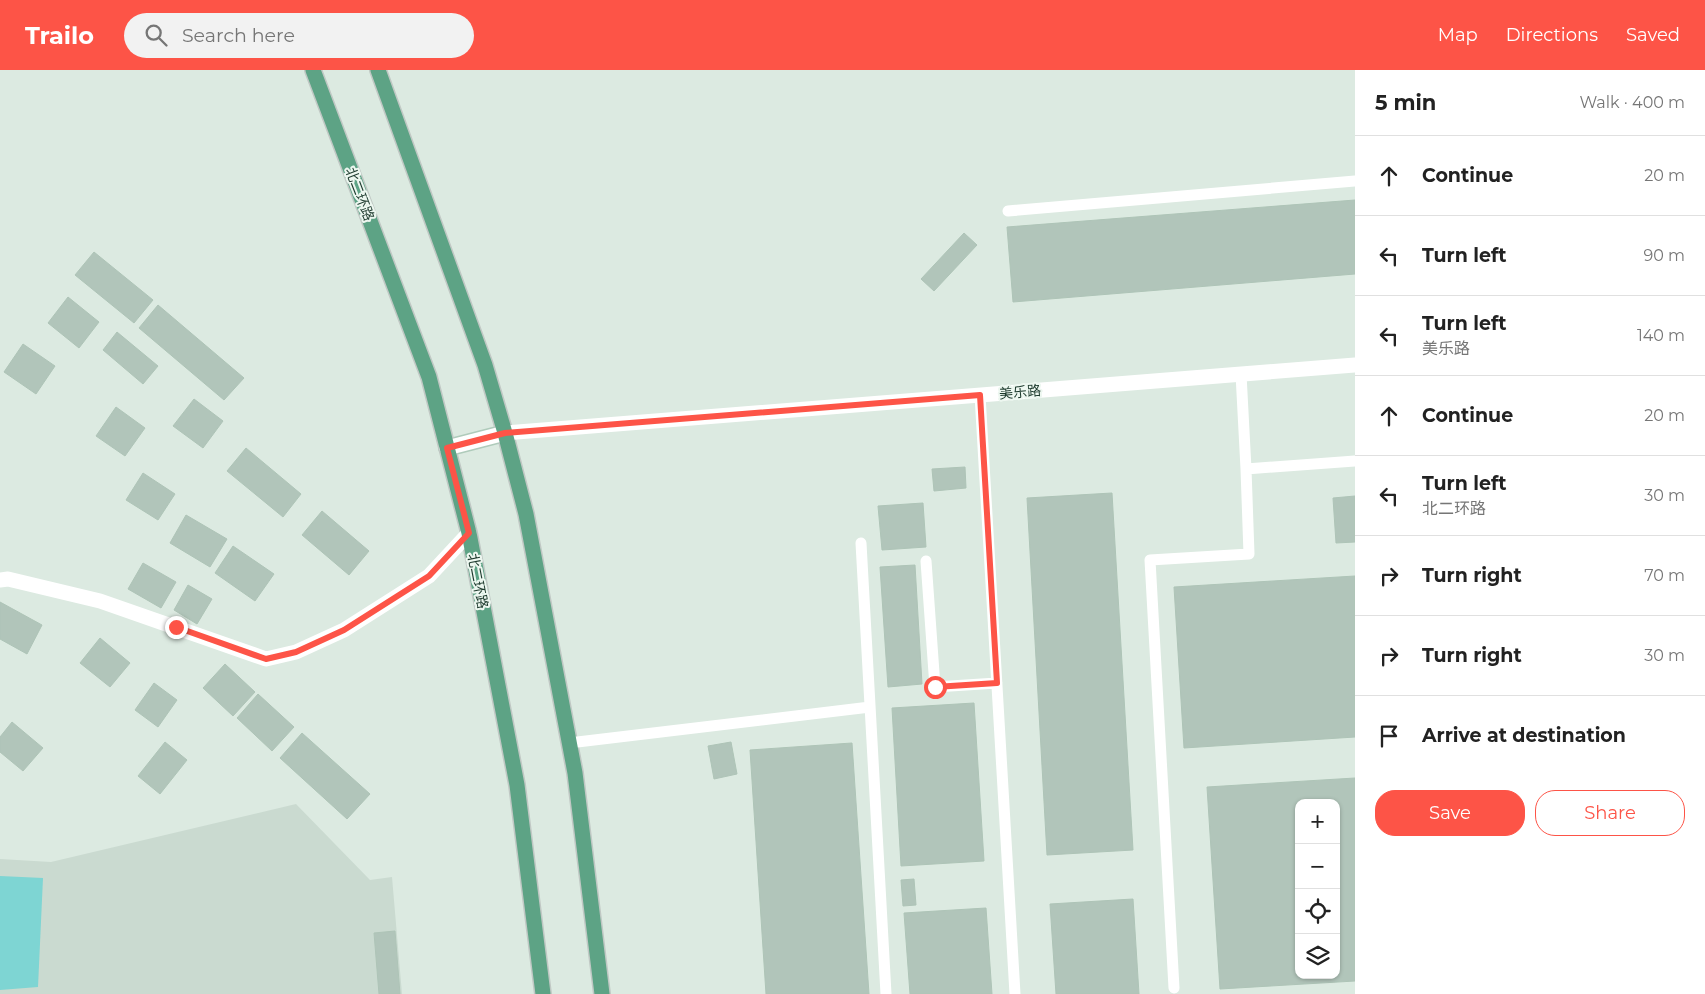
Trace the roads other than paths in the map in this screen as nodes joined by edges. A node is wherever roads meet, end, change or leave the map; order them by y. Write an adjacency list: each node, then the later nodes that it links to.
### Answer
1 (313, 70): 9 (main road, 北二环路)
2 (378, 70): 8 (main road)
3 (1355, 181): 4 (lane)
4 (1008, 211)
5 (1355, 365): 6 (street, 美乐路)
6 (1241, 374): 7 (street, 美乐路); 11 (lane)
7 (980, 395): 8 (street, 美乐路); 16 (lane)
8 (505, 433): 9 (street, 美乐路); 18 (main road)
9 (447, 448): 12 (main road, 北二环路)
10 (1355, 461): 11 (lane)
11 (1246, 469): 19 (lane)
12 (469, 533): 15 (street); 20 (main road, 北二环路)
13 (861, 543): 17 (lane)
14 (926, 561): 16 (lane)
15 (0, 580)
16 (997, 683): 23 (lane)
17 (870, 707): 18 (lane); 22 (lane)
18 (569, 743): 21 (main road)
19 (1174, 988)
20 (543, 994)
21 (602, 994)
22 (886, 994)
23 (1015, 994)

